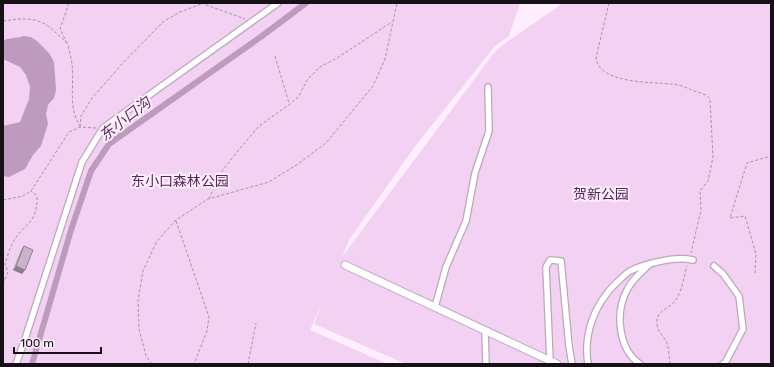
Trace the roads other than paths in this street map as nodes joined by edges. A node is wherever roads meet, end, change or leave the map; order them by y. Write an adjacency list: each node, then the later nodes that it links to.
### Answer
1 (278, 3): 10 (street)
2 (488, 87): 7 (street)
3 (691, 260): 4 (street)
4 (651, 263): 13 (street); 14 (street)
5 (345, 265): 7 (street)
6 (714, 266): 15 (street)
7 (435, 307): 8 (street)
8 (485, 331): 9 (street); 11 (street)
9 (553, 362): 12 (street)
10 (16, 364)
11 (486, 364)
12 (572, 364)
13 (588, 364)
14 (640, 364)
15 (723, 364)

